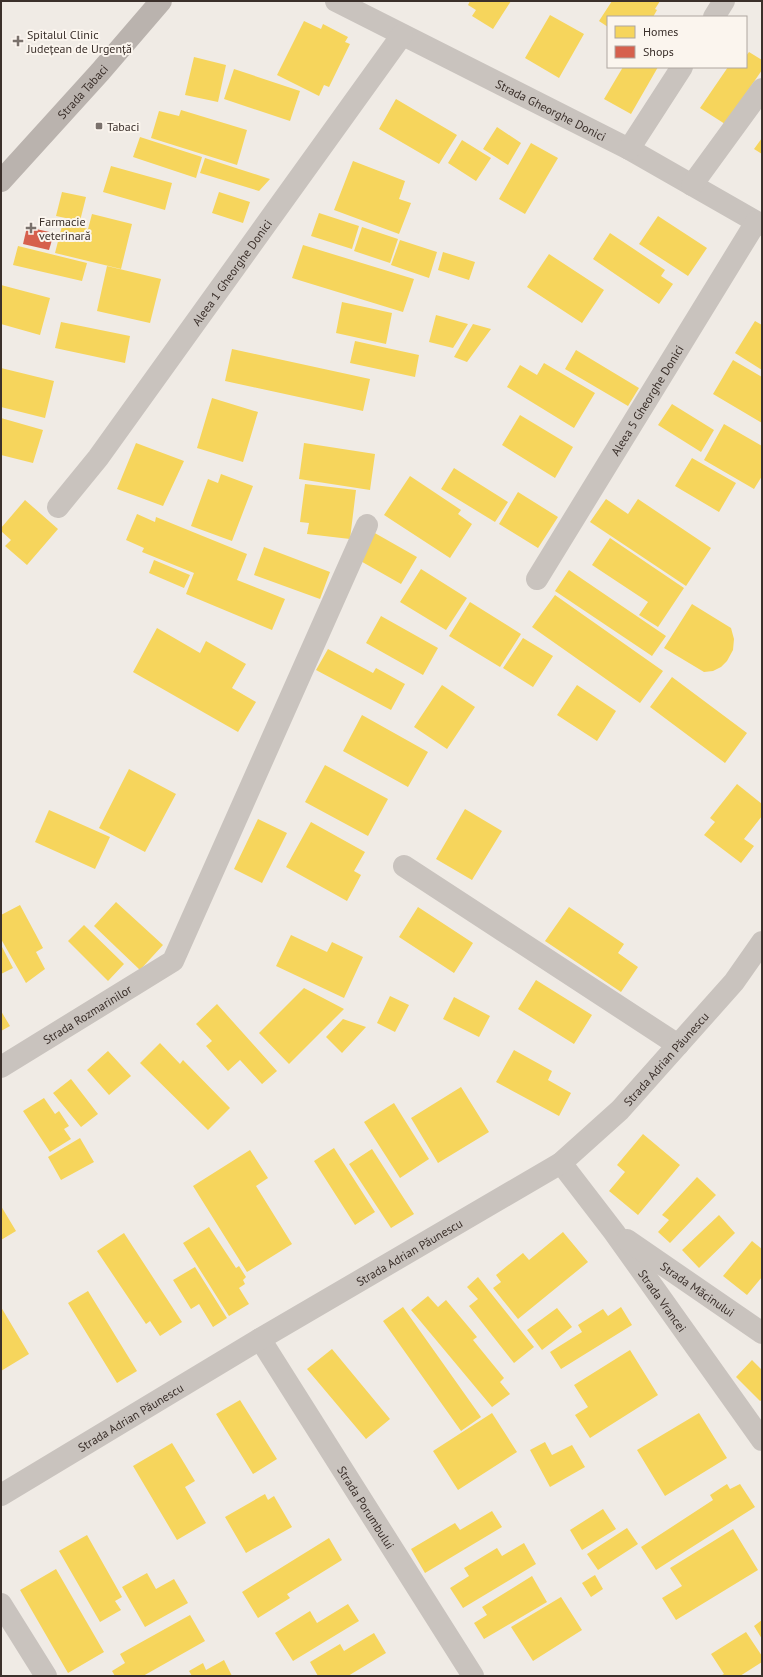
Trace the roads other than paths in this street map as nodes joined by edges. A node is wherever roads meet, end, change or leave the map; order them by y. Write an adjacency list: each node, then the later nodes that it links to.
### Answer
1 (161, 1): 9 (main road, Strada Tabaci)
2 (336, 1): 5 (street, Strada Gheorghe Donici)
3 (724, 1): 4 (street)
4 (715, 16)
5 (402, 35): 8 (street, Strada Gheorghe Donici); 12 (street, Aleea 1 Gheorghe Donici)
6 (681, 68): 8 (street)
7 (762, 88): 10 (street)
8 (629, 150): 10 (street, Strada Gheorghe Donici)
9 (1, 181)
10 (692, 184): 11 (street, Strada Gheorghe Donici)
11 (759, 223): 14 (street, Aleea 5 Gheorghe Donici)
12 (58, 507)
13 (368, 525): 18 (street, Strada Rozmarinilor)
14 (537, 579)
15 (404, 866): 17 (street)
16 (762, 942): 17 (street, Strada Adrian Păunescu)
17 (678, 1045): 19 (street, Strada Adrian Păunescu)
18 (1, 1067)
19 (560, 1163): 20 (street, Strada Vrancei); 22 (street, Strada Adrian Păunescu)
20 (614, 1232): 21 (street, Strada Măcinului); 23 (street, Strada Vrancei)
21 (762, 1333)
22 (260, 1339): 24 (street, Strada Adrian Păunescu); 27 (street, Strada Porumbului)
23 (762, 1440)
24 (1, 1495)
25 (1, 1604): 26 (street)
26 (46, 1676)
27 (473, 1676)

